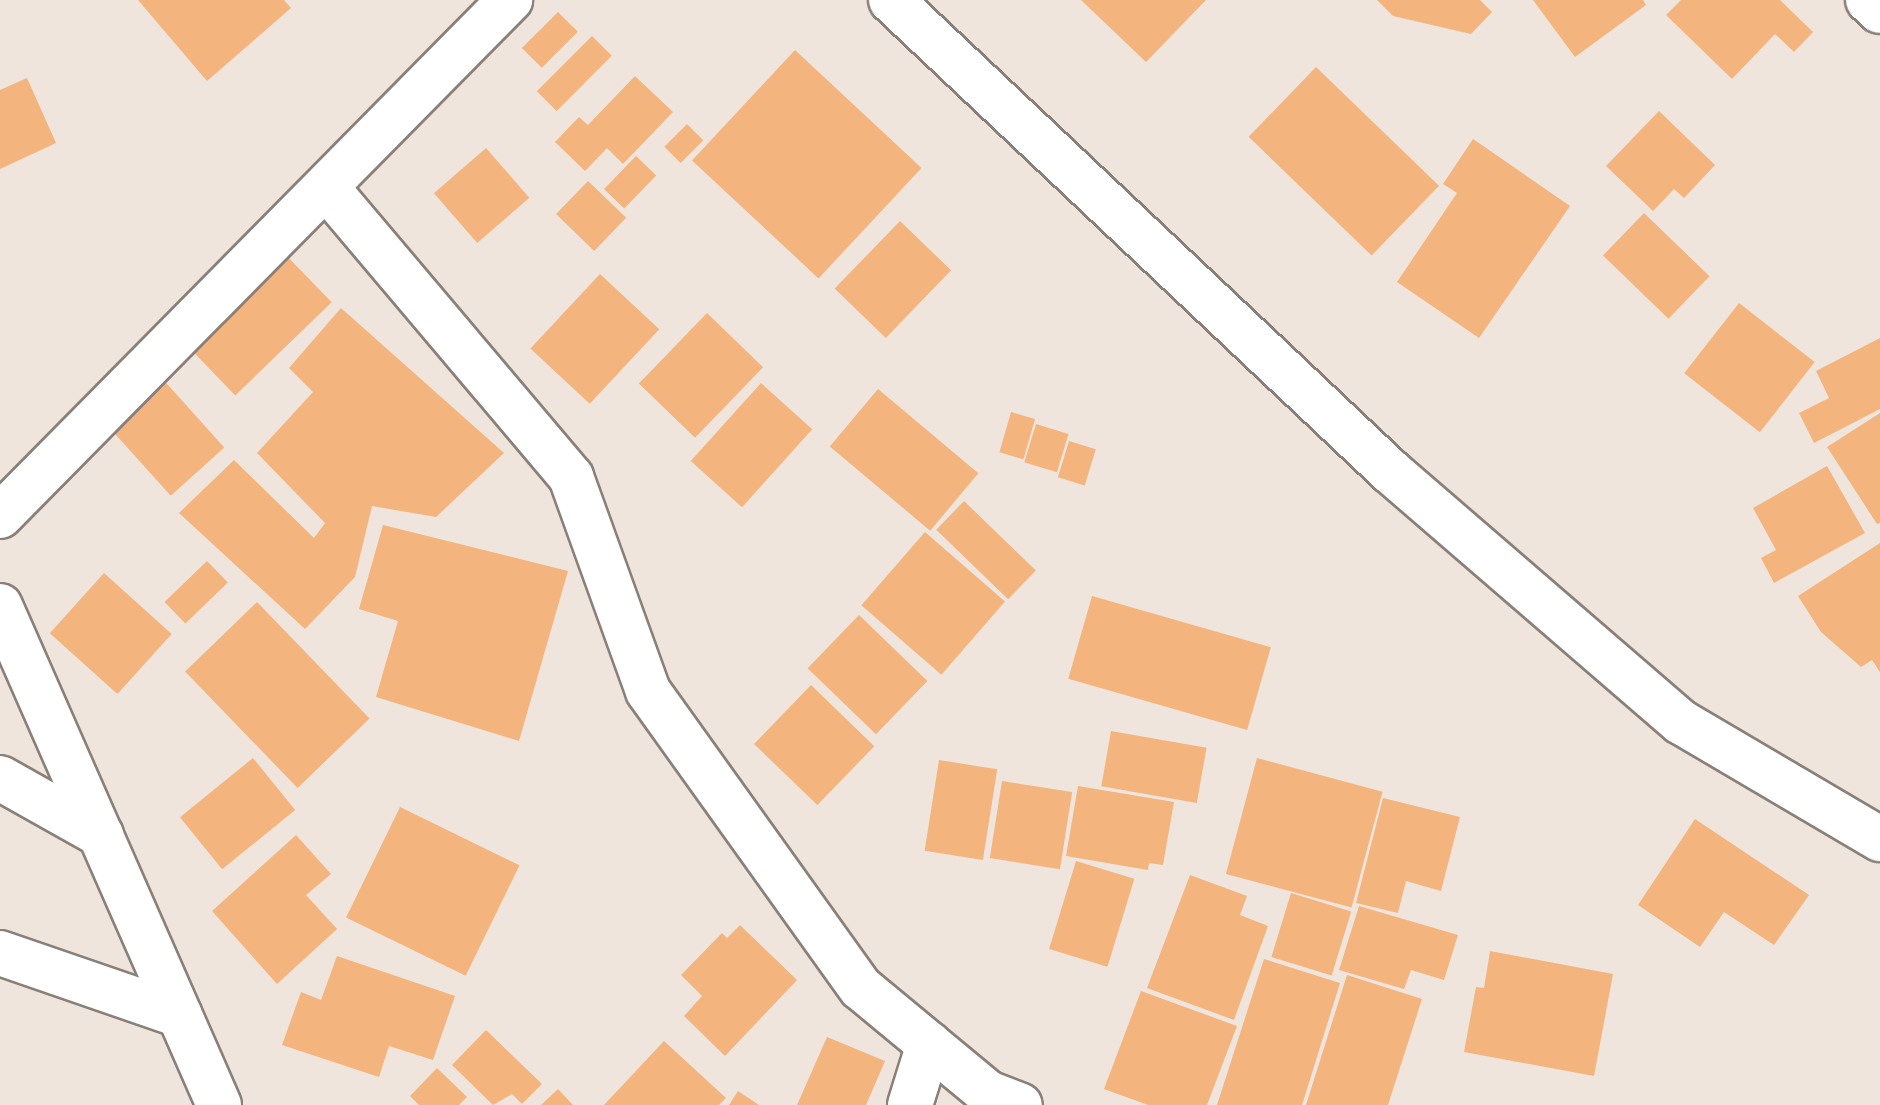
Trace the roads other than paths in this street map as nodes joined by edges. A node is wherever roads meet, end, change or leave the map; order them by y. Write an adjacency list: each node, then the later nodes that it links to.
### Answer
1 (510, 0): 5 (street)
2 (891, 0): 10 (street)
3 (1868, 0): 4 (street)
4 (1880, 11)
5 (326, 187): 6 (street); 13 (street)
6 (0, 516)
7 (0, 606): 9 (street)
8 (0, 778): 9 (street)
9 (101, 835): 12 (street)
10 (1880, 839)
11 (0, 953): 12 (street)
12 (180, 1015): 14 (street)
13 (929, 1044): 15 (street); 16 (street)
14 (219, 1105)
15 (910, 1105)
16 (1020, 1105)

